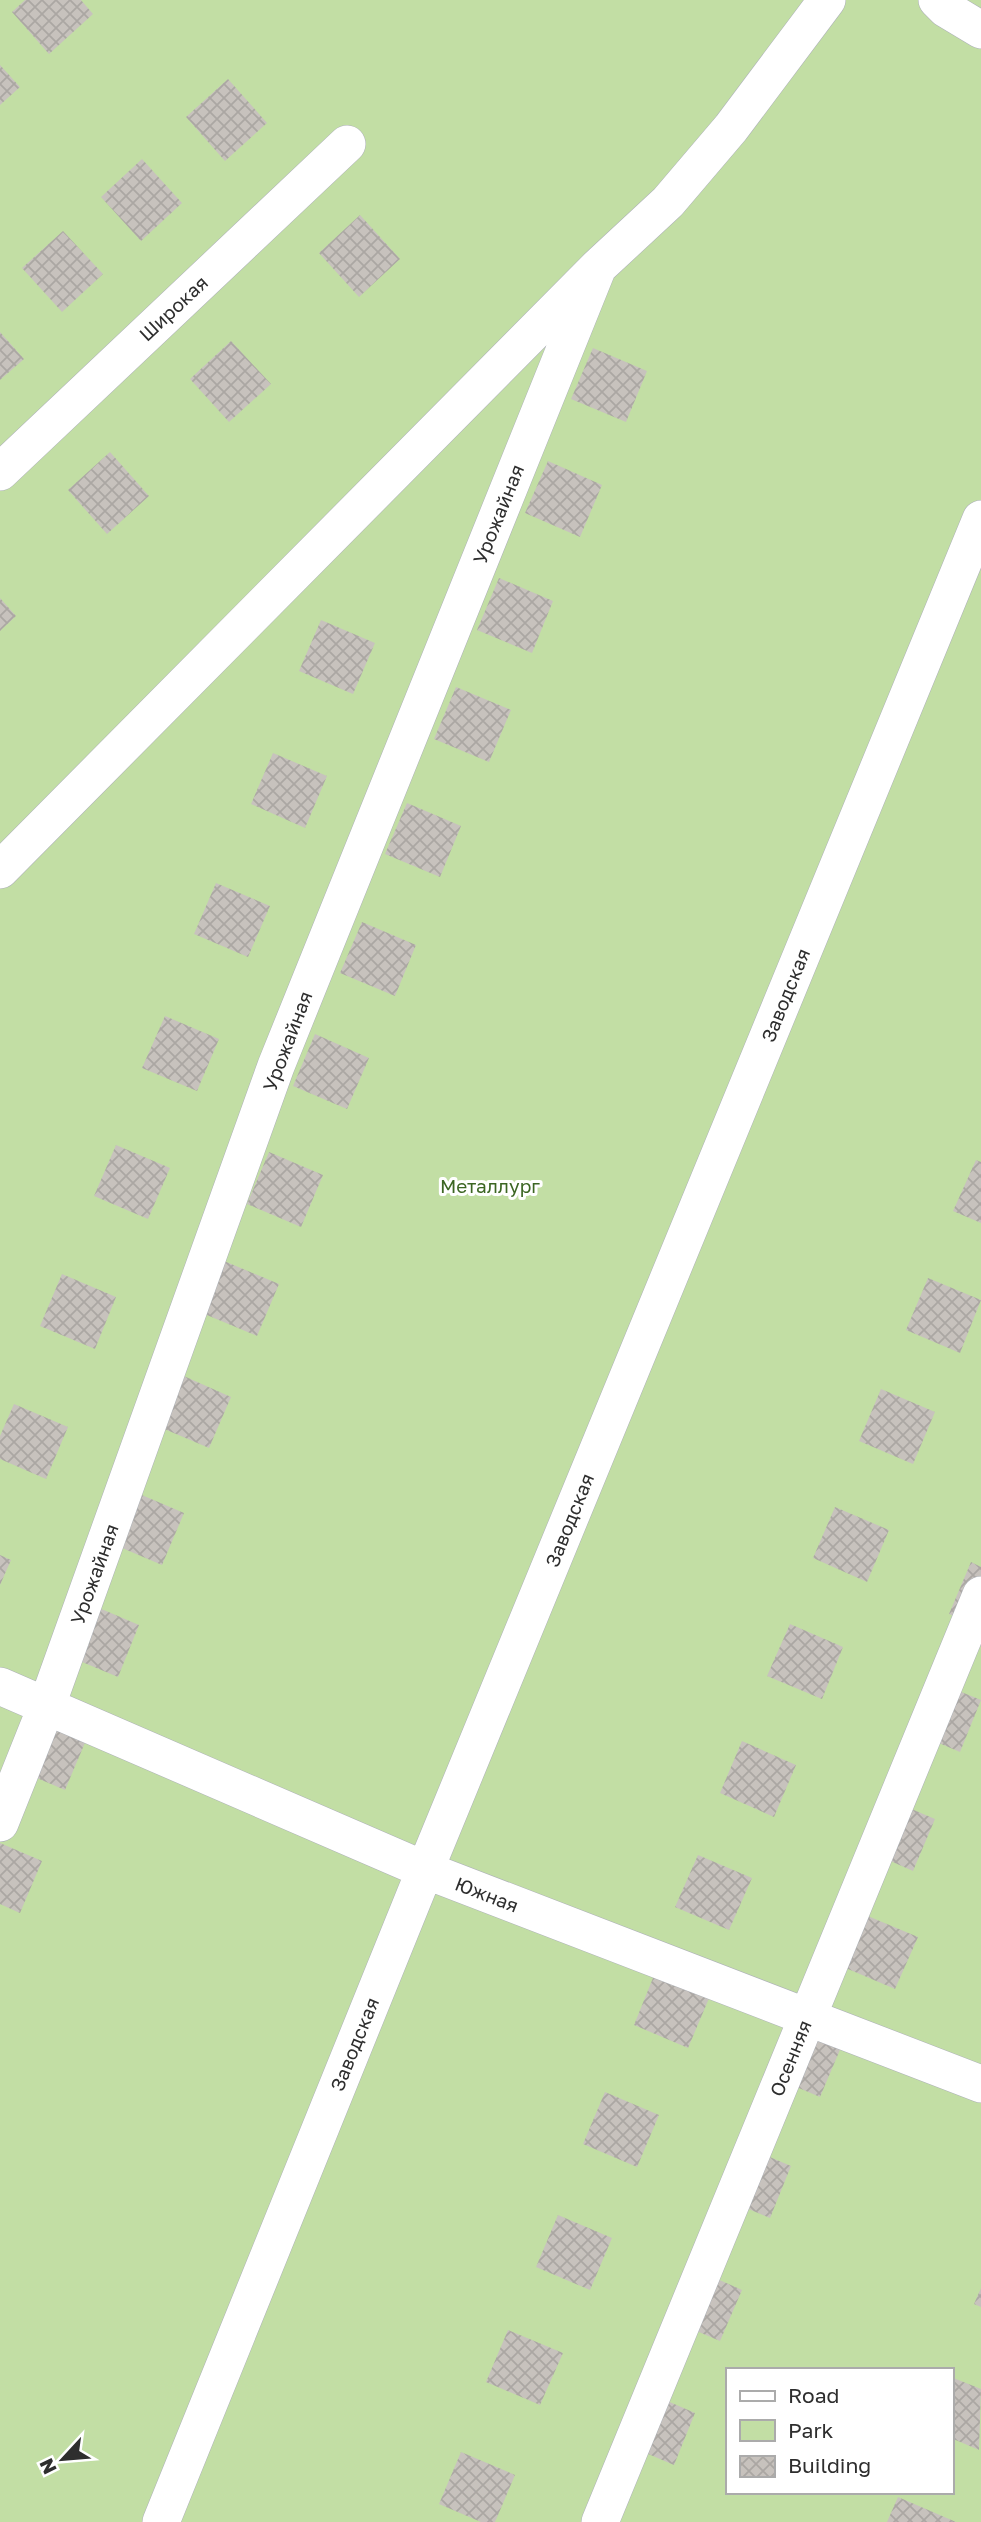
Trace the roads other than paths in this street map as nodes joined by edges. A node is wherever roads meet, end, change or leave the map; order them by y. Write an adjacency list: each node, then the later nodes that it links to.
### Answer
1 (827, 0): 5 (street)
2 (937, 0): 3 (street)
3 (981, 30)
4 (347, 144): 6 (street, Широкая)
5 (598, 267): 8 (street); 11 (street, Урожайная)
6 (0, 472)
7 (981, 519): 13 (street, Заводская)
8 (0, 870)
9 (981, 1595): 14 (street, Осенняя)
10 (0, 1686): 11 (street, Южная)
11 (47, 1705): 12 (street, Урожайная); 13 (street, Южная)
12 (0, 1823)
13 (425, 1870): 14 (street, Южная); 16 (street, Заводская)
14 (807, 2016): 15 (street, Южная); 17 (street, Осенняя)
15 (981, 2084)
16 (160, 2522)
17 (600, 2522)

